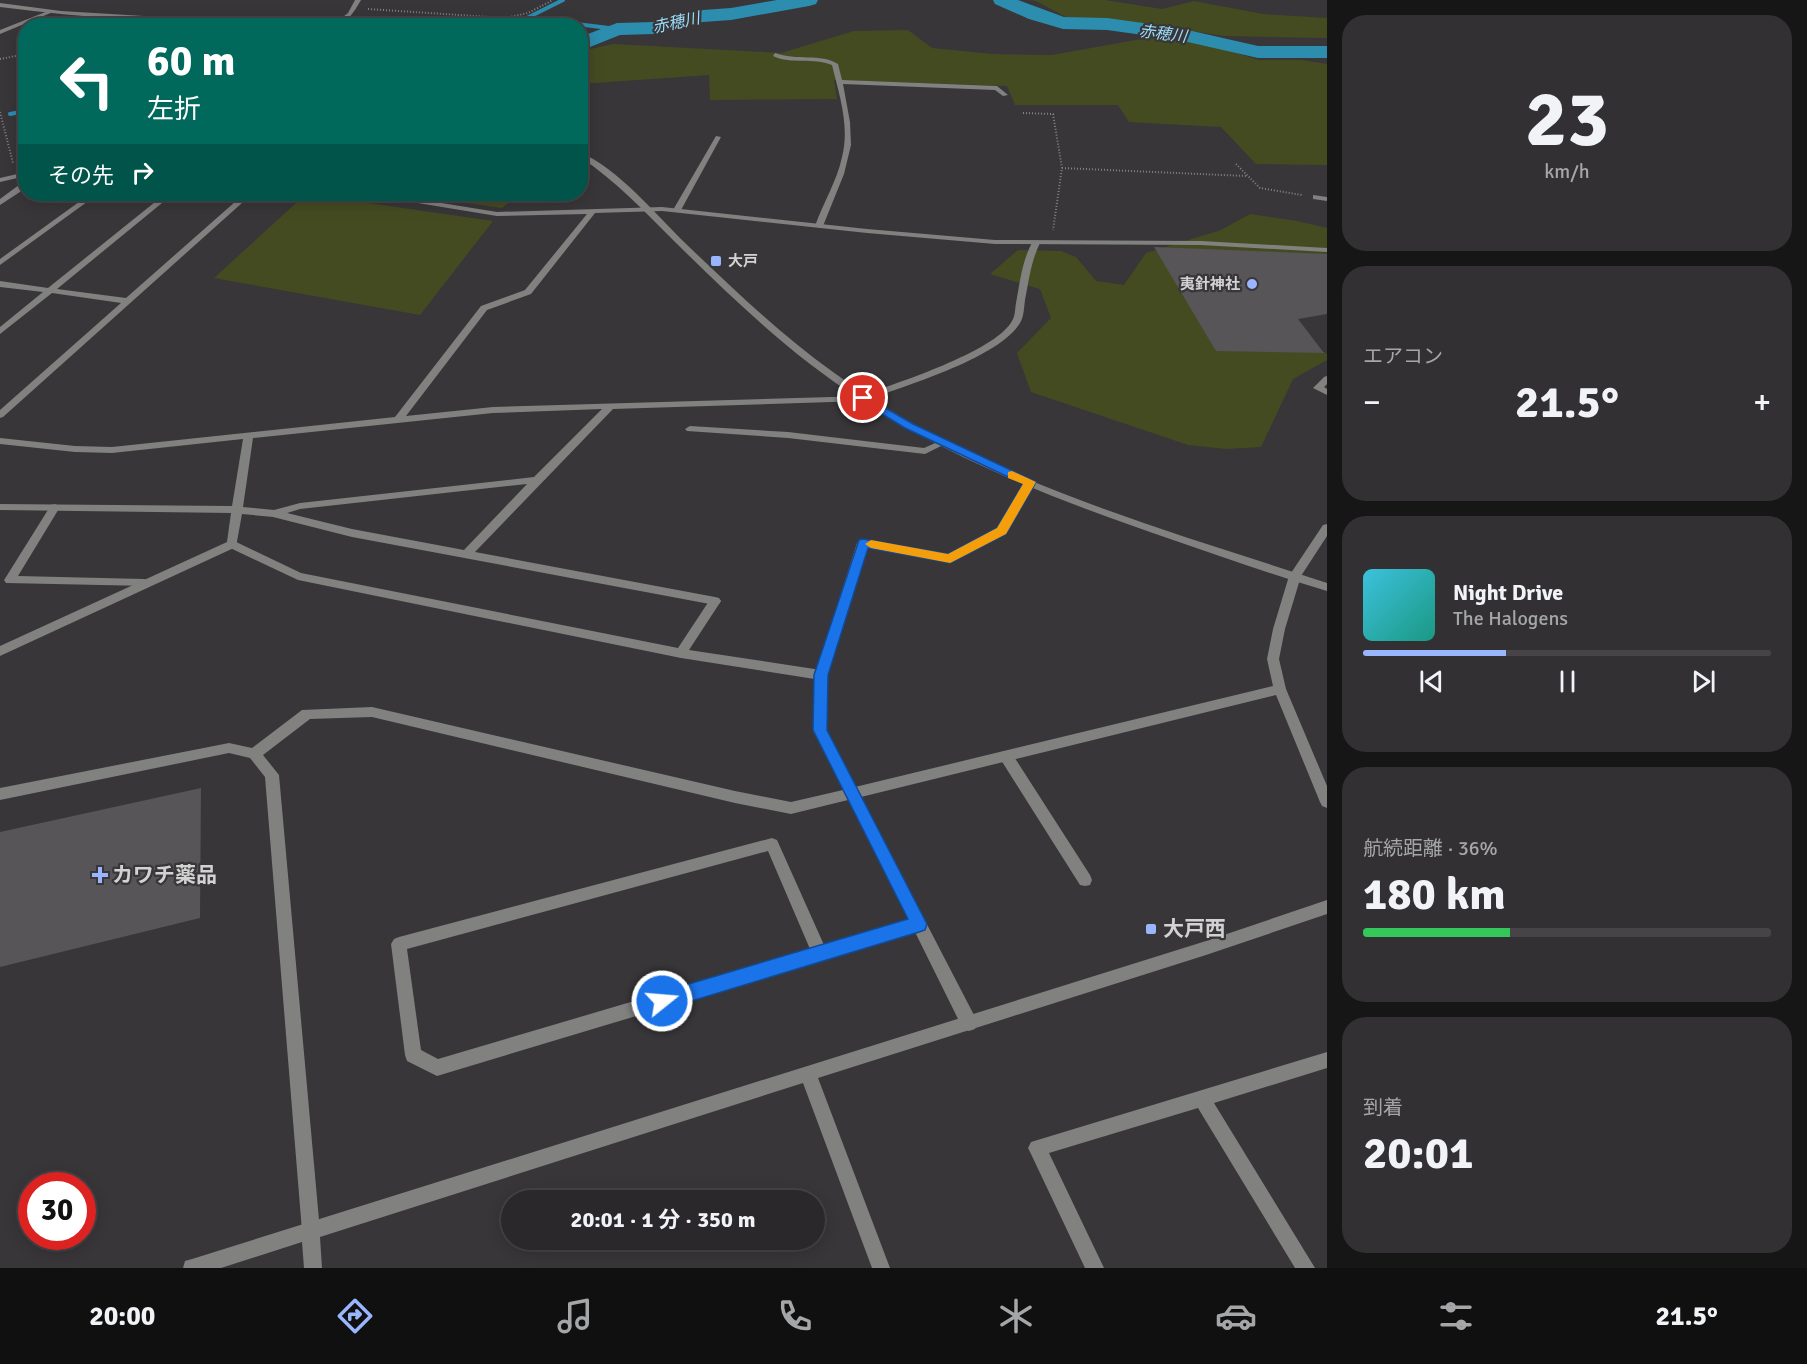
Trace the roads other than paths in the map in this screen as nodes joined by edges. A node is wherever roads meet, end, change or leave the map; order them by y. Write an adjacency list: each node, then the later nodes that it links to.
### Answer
1 (358, 0): 6 (street)
2 (0, 4): 3 (street)
3 (50, 12): 4 (street); 5 (street)
4 (35, 18)
5 (160, 18)
6 (343, 18)
7 (18, 25): 8 (street)
8 (0, 32)
9 (775, 55): 10 (street)
10 (839, 82): 11 (street); 27 (street)
11 (1005, 95)
12 (718, 137): 25 (street)
13 (588, 161): 24 (street)
14 (18, 176): 15 (street)
15 (0, 180)
16 (18, 190): 23 (street)
17 (1316, 197): 18 (street)
18 (1327, 199)
19 (84, 201): 30 (street)
20 (160, 201): 32 (street)
21 (240, 201): 33 (street)
22 (418, 201): 26 (street)
23 (0, 203)
24 (646, 209): 25 (street); 26 (street); 37 (street)
25 (677, 210): 27 (street)
26 (592, 212): 40 (street)
27 (819, 226): 28 (street)
28 (1035, 243): 29 (street); 37 (street)
29 (1327, 250)
30 (0, 263)
31 (0, 284): 32 (street)
32 (50, 291): 33 (street); 34 (street)
33 (127, 301): 39 (street)
34 (0, 331)
35 (1327, 379): 36 (street)
36 (1327, 392)
37 (863, 398): 38 (street); 44 (street)
38 (611, 406): 40 (street); 45 (street)
39 (0, 415)
40 (398, 420): 42 (street)
41 (690, 429): 44 (street)
42 (248, 436): 43 (street); 49 (street)
43 (0, 441)
44 (942, 442): 46 (street)
45 (537, 480): 50 (street); 53 (street)
46 (1030, 482): 54 (street); 59 (street)
47 (0, 507): 48 (street)
48 (55, 507): 49 (street); 55 (street)
49 (236, 510): 50 (street); 52 (street)
50 (273, 513): 53 (street)
51 (1327, 528): 54 (street)
52 (232, 544): 55 (street); 58 (street)
53 (467, 554): 58 (street)
54 (1295, 576): 56 (street); 60 (street)
55 (144, 583): 57 (street)
56 (1327, 586)
57 (2, 648)
58 (681, 652): 59 (street)
59 (821, 675): 63 (street)
60 (1280, 689): 62 (street); 65 (street)
61 (254, 754): 63 (street); 64 (street); 74 (street)
62 (1006, 756): 63 (street); 66 (street)
63 (852, 793): 68 (street)
64 (0, 794)
65 (1327, 802)
66 (1085, 880)
67 (1327, 907): 70 (street)
68 (919, 924): 69 (street); 70 (street)
69 (820, 954): 69 (street)
70 (969, 1023): 72 (street)
71 (1327, 1060): 73 (street)
72 (808, 1073): 74 (street); 77 (street)
73 (1203, 1099): 78 (street); 79 (street)
74 (311, 1231): 75 (street); 76 (street)
75 (192, 1268)
76 (313, 1268)
77 (881, 1268)
78 (1095, 1268)
79 (1306, 1268)

